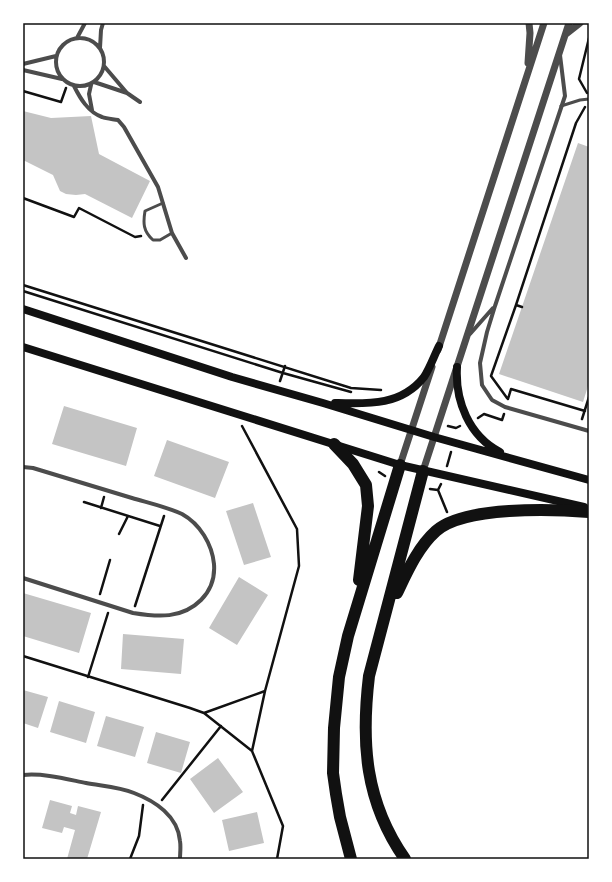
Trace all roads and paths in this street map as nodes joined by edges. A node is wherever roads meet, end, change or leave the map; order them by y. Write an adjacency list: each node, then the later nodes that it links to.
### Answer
1 (85, 23): 8 (street)
2 (103, 23): 10 (street)
3 (529, 23): 16 (street)
4 (544, 23): 16 (street)
5 (569, 23): 7 (street)
6 (580, 23): 7 (street)
7 (565, 34): 11 (street)
8 (77, 38): 10 (street); 12 (street)
9 (589, 38): 23 (path)
10 (100, 48): 14 (street)
11 (560, 52): 25 (street); 39 (street)
12 (56, 56): 13 (street); 17 (street)
13 (23, 64)
14 (104, 66): 19 (street); 22 (street)
15 (23, 70): 17 (street)
16 (527, 76): 40 (street)
17 (62, 79): 18 (street)
18 (67, 83): 20 (street); 21 (path)
19 (93, 83): 20 (street); 22 (street); 27 (street)
20 (74, 86): 27 (street)
21 (23, 91)
22 (127, 93): 24 (street)
23 (589, 98): 25 (lane)
24 (140, 102)
25 (562, 106): 36 (street)
26 (586, 106): 35 (path)
27 (93, 112): 29 (street)
28 (23, 198): 31 (path)
29 (163, 203): 30 (street); 31 (lane)
30 (172, 233): 31 (lane); 32 (street)
31 (146, 234)
32 (186, 258)
33 (23, 285): 42 (path)
34 (23, 291): 44 (path)
35 (516, 305): 37 (path); 48 (path)
36 (495, 306): 39 (street); 54 (street)
37 (522, 307)
38 (23, 309): 45 (main road)
39 (467, 337): 43 (street)
40 (439, 346): 47 (main road); 53 (street)
41 (23, 347): 49 (main road)
42 (285, 366): 44 (path); 44 (path)
43 (457, 367): 55 (street); 57 (main road)
44 (283, 373): 45 (path)
45 (278, 390): 47 (main road)
46 (589, 397): 48 (path)
47 (324, 403): 53 (main road)
48 (585, 410): 51 (path)
49 (235, 413): 56 (main road); 81 (path)
50 (574, 417): 51 (path)
51 (582, 419): 52 (path)
52 (589, 421)
53 (412, 429): 55 (main road); 58 (street)
54 (589, 431)
55 (434, 437): 57 (main road); 60 (street)
56 (334, 444): 58 (main road); 61 (highway)
57 (514, 458): 62 (main road)
58 (395, 464): 60 (main road); 61 (path); 76 (highway)
59 (23, 467): 66 (street)
60 (423, 471): 65 (main road); 78 (highway)
61 (361, 476): 76 (highway)
62 (589, 480)
63 (438, 490): 69 (path)
64 (84, 502): 68 (path)
65 (589, 508)
66 (166, 509): 70 (path); 77 (street)
67 (589, 512): 69 (highway)
68 (128, 516): 70 (path); 71 (path)
69 (452, 522): 78 (highway)
70 (160, 526): 77 (path)
71 (119, 534)
72 (110, 560): 74 (path)
73 (23, 578): 74 (street)
74 (98, 602): 75 (street)
75 (110, 605): 77 (street); 80 (path)
76 (356, 611): 88 (highway)
77 (133, 613)
78 (384, 622): 94 (highway)
79 (23, 656): 80 (path)
80 (88, 677): 82 (path)
81 (265, 690): 82 (path); 84 (path)
82 (204, 713): 83 (path)
83 (220, 726): 84 (path); 87 (path)
84 (252, 751): 91 (path)
85 (23, 775): 86 (street)
86 (144, 797): 87 (street); 89 (path)
87 (158, 805): 90 (street)
88 (344, 830): 92 (highway); 93 (highway)
89 (130, 859)
90 (180, 859)
91 (277, 859)
92 (351, 859)
93 (355, 859)
94 (405, 859)

